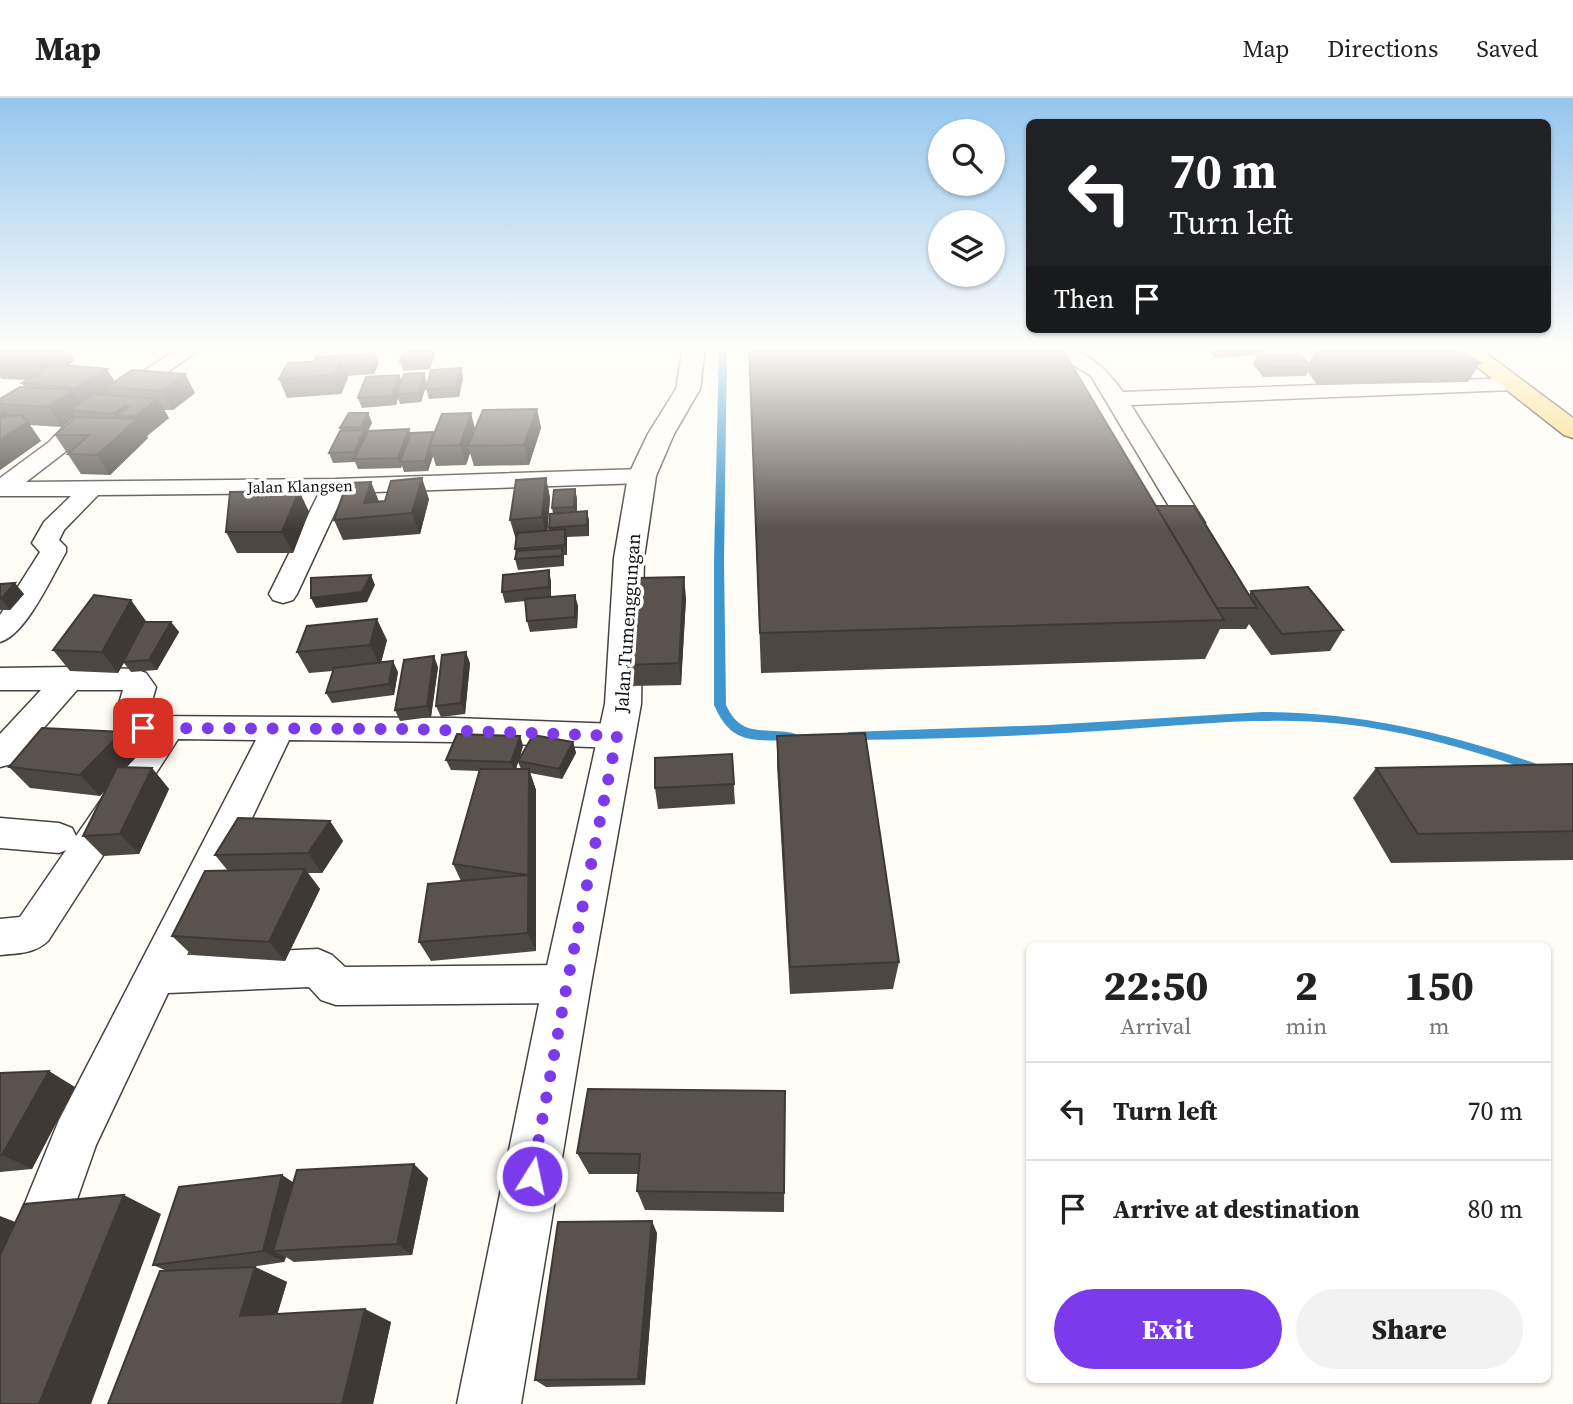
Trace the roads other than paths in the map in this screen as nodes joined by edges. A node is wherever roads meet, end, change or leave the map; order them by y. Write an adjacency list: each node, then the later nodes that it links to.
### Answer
1 (104, 408): 5 (street); 10 (street)
2 (677, 408): 7 (street, Jalan Tumenggungan)
3 (1122, 408): 11 (street)
4 (1544, 408): 6 (main road)
5 (137, 413)
6 (1573, 430)
7 (642, 476): 8 (street, Jalan Klangsen); 18 (street, Jalan Tumenggungan)
8 (335, 486): 9 (street, Jalan Klangsen); 12 (street)
9 (92, 488): 10 (street, Jalan Klangsen); 13 (street)
10 (0, 489)
11 (1192, 523)
12 (283, 594)
13 (0, 633)
14 (71, 678): 15 (street); 16 (street); 19 (street)
15 (0, 680)
16 (169, 727): 17 (street); 22 (street)
17 (277, 730): 18 (street); 23 (street)
18 (617, 736): 24 (street, Jalan Tumenggungan)
19 (0, 755)
20 (0, 833): 21 (street)
21 (59, 838)
22 (0, 937)
23 (157, 975): 24 (street); 25 (street)
24 (567, 984): 26 (street, Jalan Tumenggungan)
25 (0, 1325)
26 (489, 1404)

